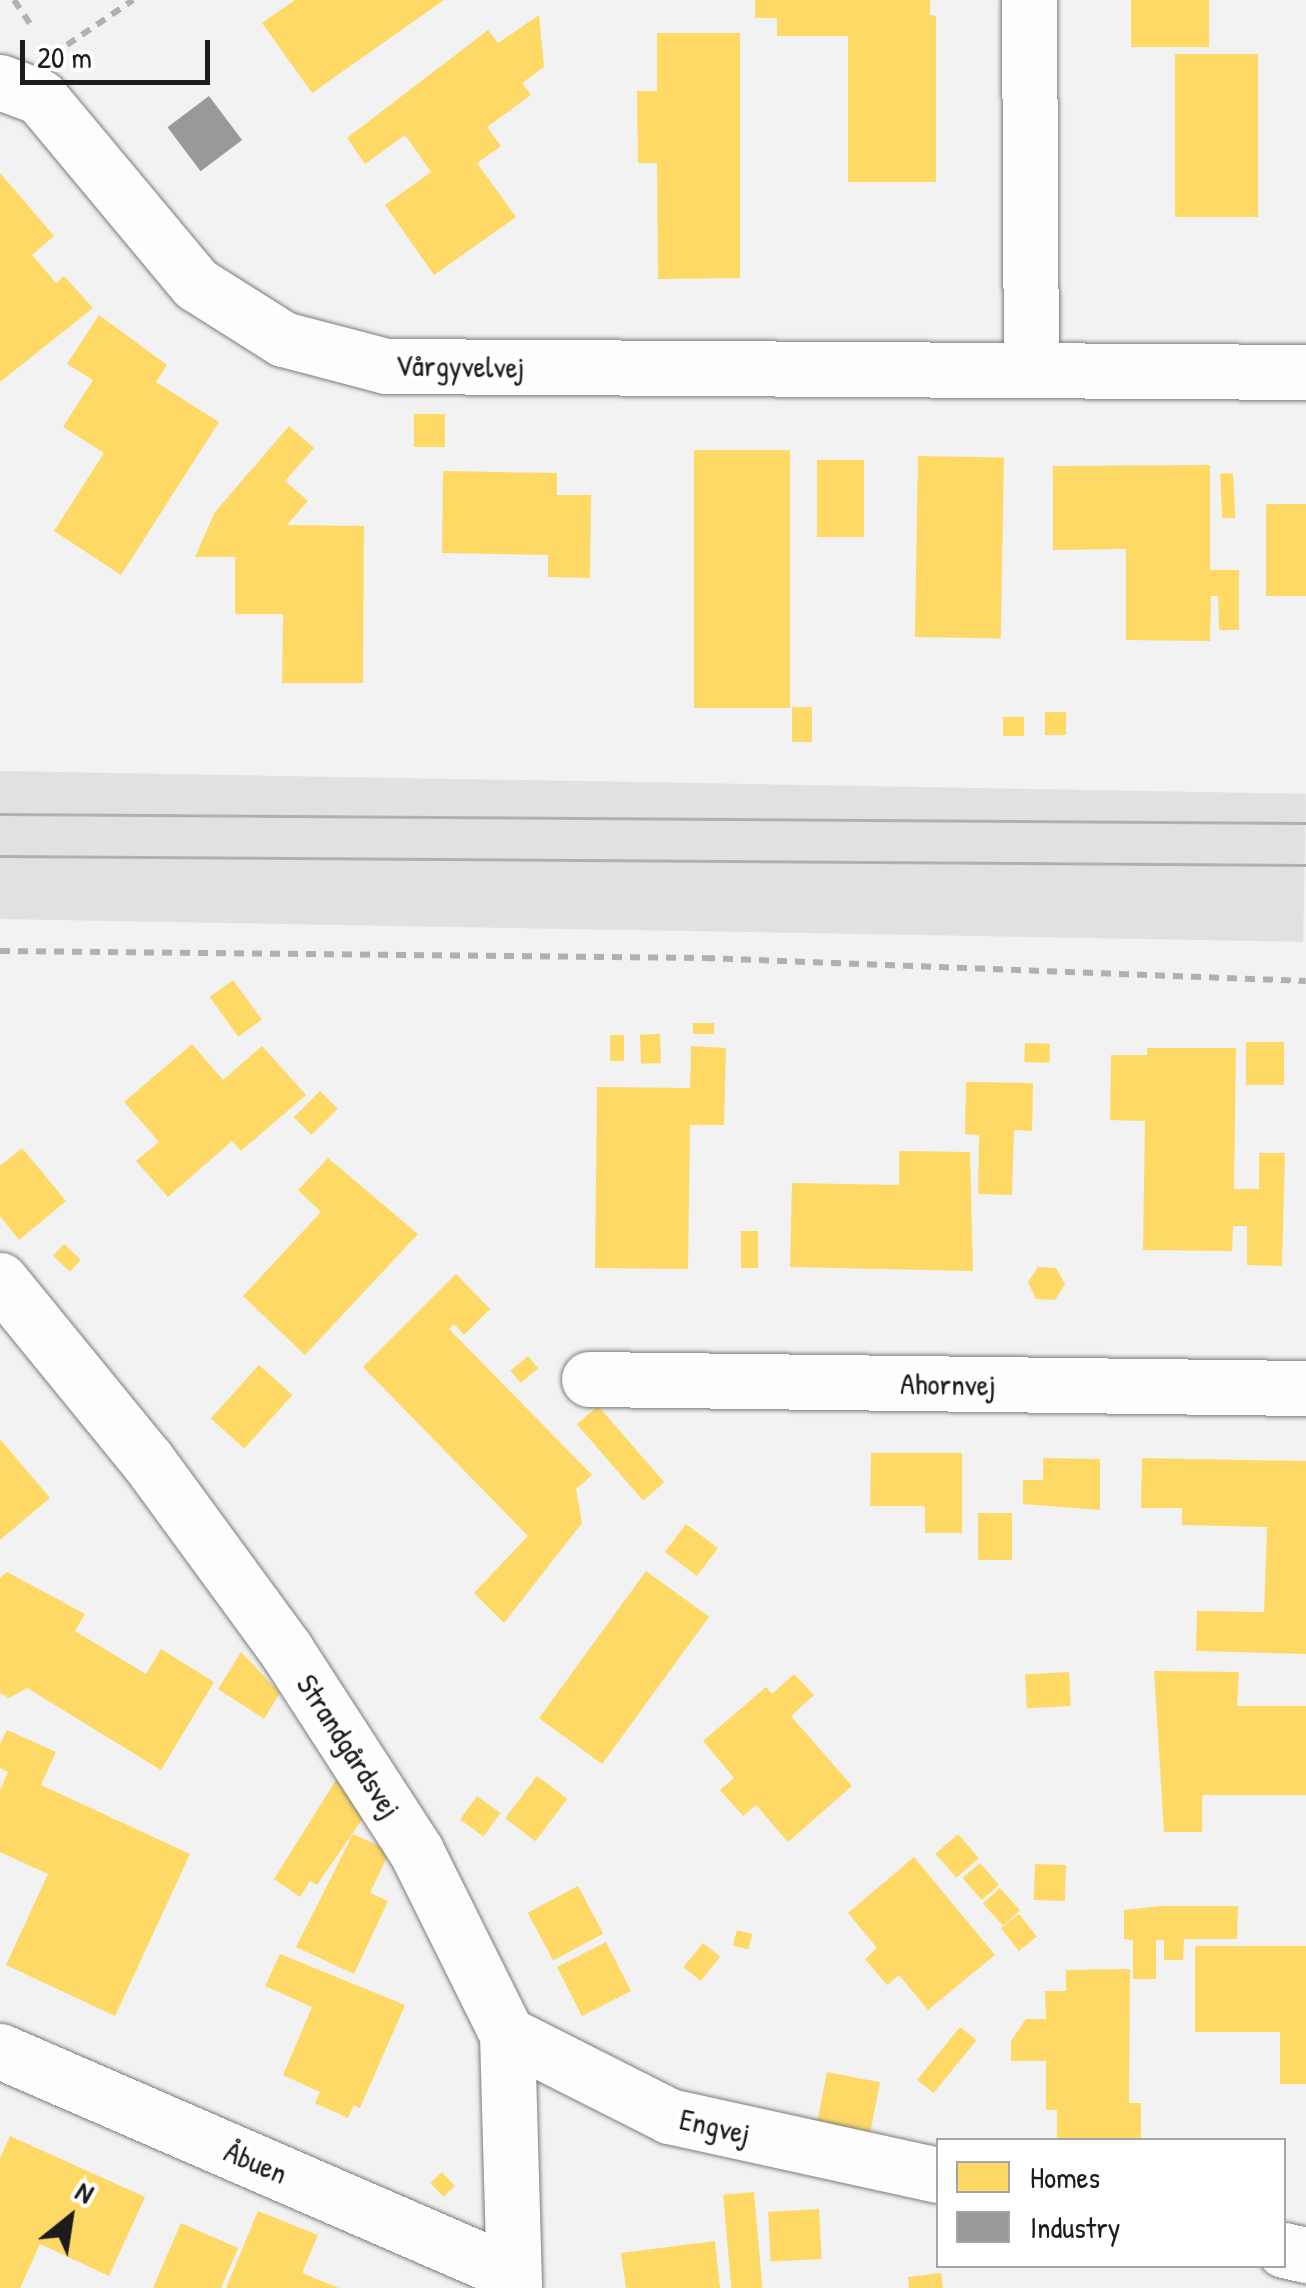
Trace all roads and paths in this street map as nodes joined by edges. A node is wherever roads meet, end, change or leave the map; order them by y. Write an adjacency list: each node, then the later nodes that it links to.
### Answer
1 (14, 0): 4 (path)
2 (133, 0): 5 (path)
3 (1029, 0): 7 (street)
4 (42, 42)
5 (52, 56)
6 (0, 82): 7 (street, Vårgyvelvej)
7 (1031, 370): 8 (street, Vårgyvelvej)
8 (1306, 372)
9 (0, 951): 10 (path)
10 (1306, 981)
11 (0, 1280): 14 (street, Strandgårdsvej)
12 (590, 1379): 13 (street, Ahornvej)
13 (1306, 1388)
14 (507, 2034): 16 (street, Engvej); 17 (street, Strandgårdsvej)
15 (0, 2051): 17 (street, Åbuen)
16 (936, 2175)
17 (512, 2280)

